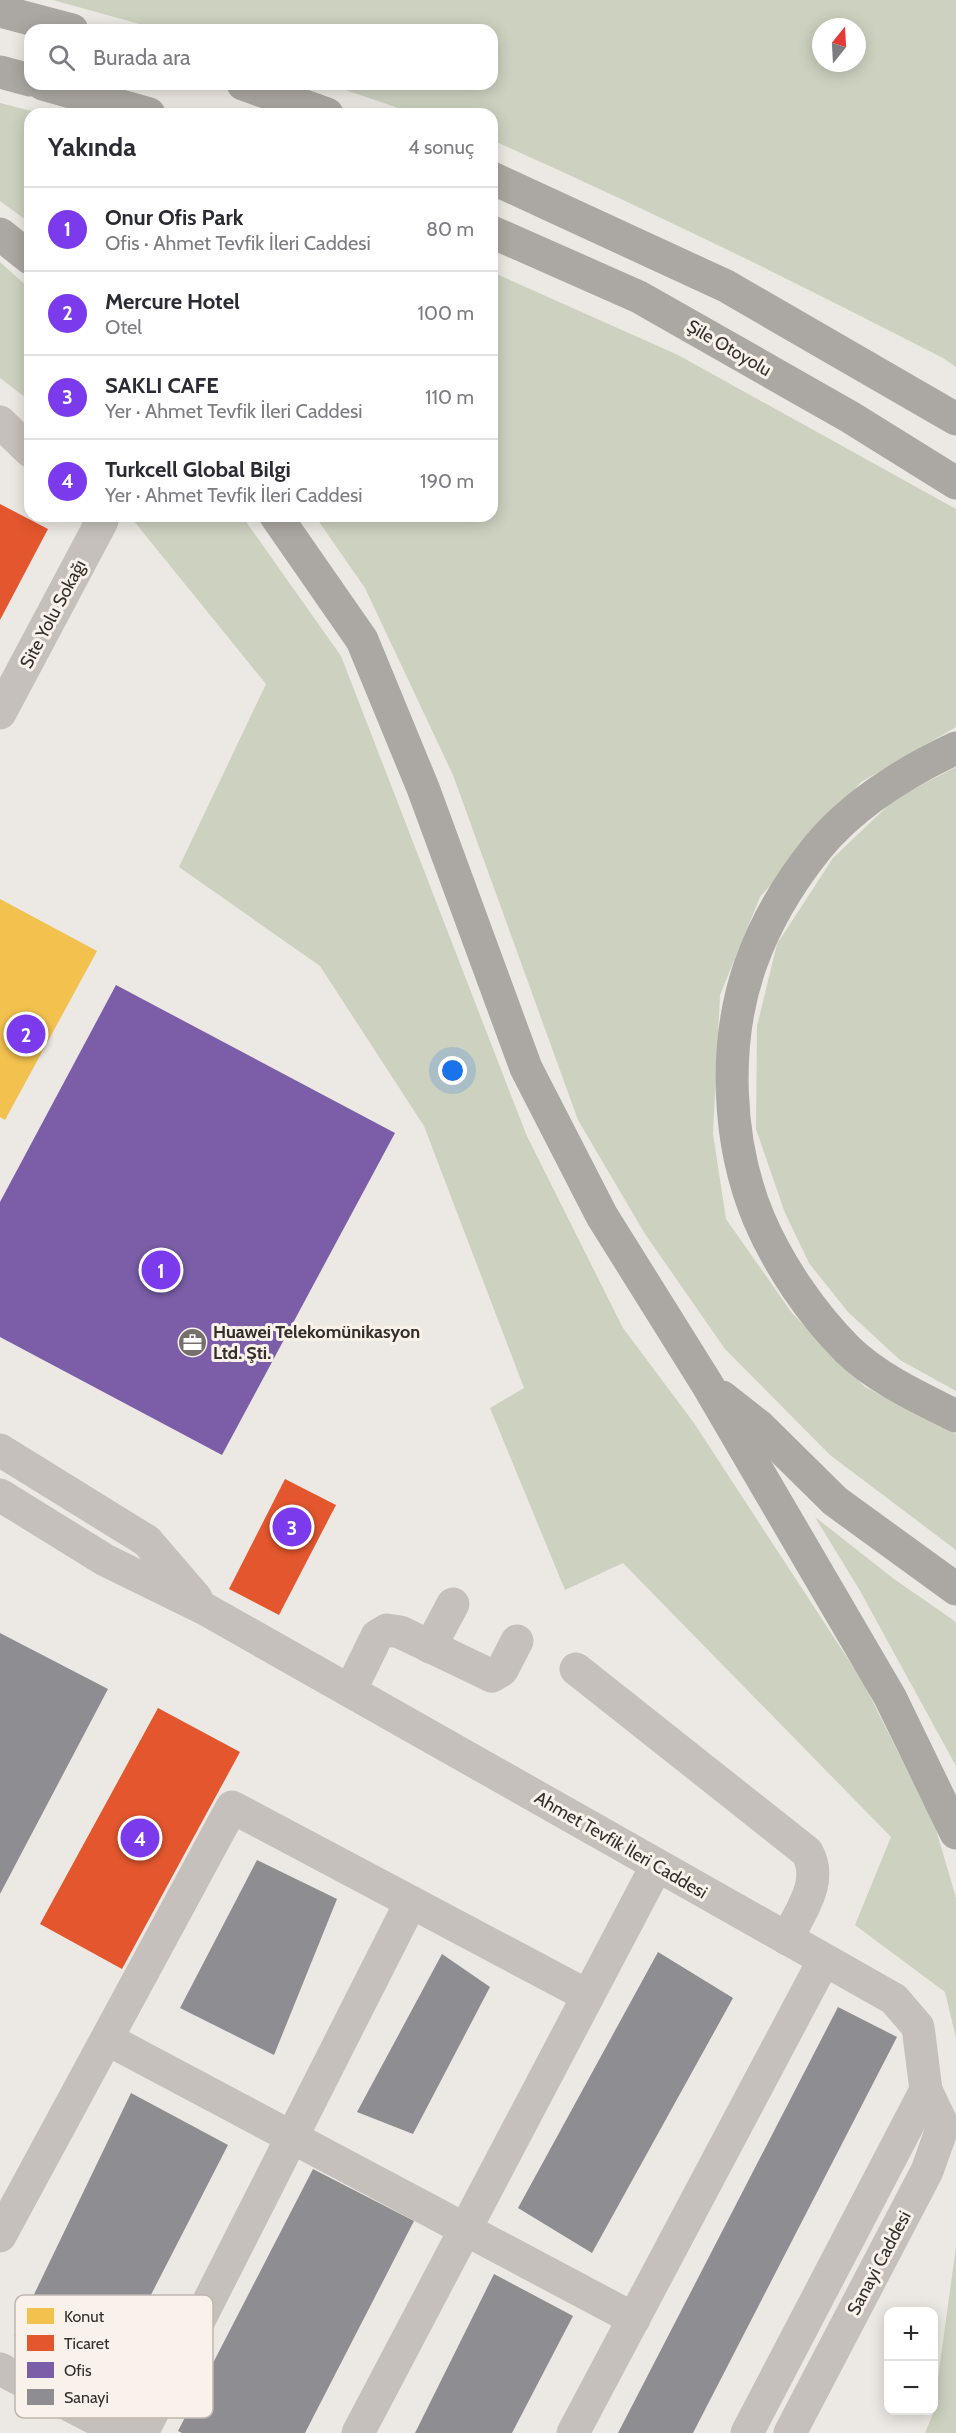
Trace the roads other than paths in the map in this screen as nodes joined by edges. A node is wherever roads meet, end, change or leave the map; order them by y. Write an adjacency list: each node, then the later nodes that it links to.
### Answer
1 (0, 11): 2 (highway)
2 (49, 24)
3 (0, 72): 4 (highway)
4 (24, 78)
5 (64, 90): 7 (highway)
6 (260, 90): 8 (highway)
7 (128, 108)
8 (310, 108)
9 (498, 181): 13 (highway)
10 (0, 234): 12 (highway)
11 (498, 235): 16 (highway, Şile Otoyolu)
12 (24, 253)
13 (956, 419)
14 (0, 422): 15 (street)
15 (24, 445)
16 (956, 483)
17 (101, 522): 19 (street, Site Yolu Sokağı)
18 (280, 522): 21 (highway)
19 (0, 713)
20 (956, 748): 22 (highway)
21 (707, 1384): 25 (highway); 32 (highway)
22 (956, 1416)
23 (0, 1449): 27 (street, Ahmet Tevfik İleri Caddesi)
24 (0, 1495): 27 (street, Ahmet Tevfik İleri Caddesi)
25 (956, 1589)
26 (453, 1604): 29 (street)
27 (205, 1609): 31 (street, Ahmet Tevfik İleri Caddesi)
28 (517, 1641): 29 (street)
29 (430, 1647): 31 (street)
30 (576, 1669): 35 (street)
31 (350, 1691): 33 (street, Ahmet Tevfik İleri Caddesi)
32 (956, 1833)
33 (657, 1865): 35 (street, Ahmet Tevfik İleri Caddesi); 37 (street)
34 (411, 1902): 37 (street); 38 (street); 40 (street)
35 (787, 1939): 36 (street, Ahmet Tevfik İleri Caddesi)
36 (824, 1960): 39 (street, Ahmet Tevfik İleri Caddesi); 44 (street)
37 (588, 1996): 41 (street)
38 (106, 2039): 40 (street); 42 (street)
39 (926, 2090): 53 (street, Sanayi Caddesi); 54 (street, Sanayi Caddesi)
40 (292, 2138): 41 (street); 43 (street)
41 (465, 2230): 44 (street); 51 (street)
42 (0, 2236)
43 (212, 2295)
44 (634, 2319): 52 (street)
45 (0, 2368): 46 (street)
46 (15, 2376)
47 (95, 2418): 49 (street)
48 (150, 2418): 50 (street)
49 (123, 2433)
50 (142, 2433)
51 (358, 2433)
52 (573, 2433)
53 (747, 2433)
54 (790, 2433)

